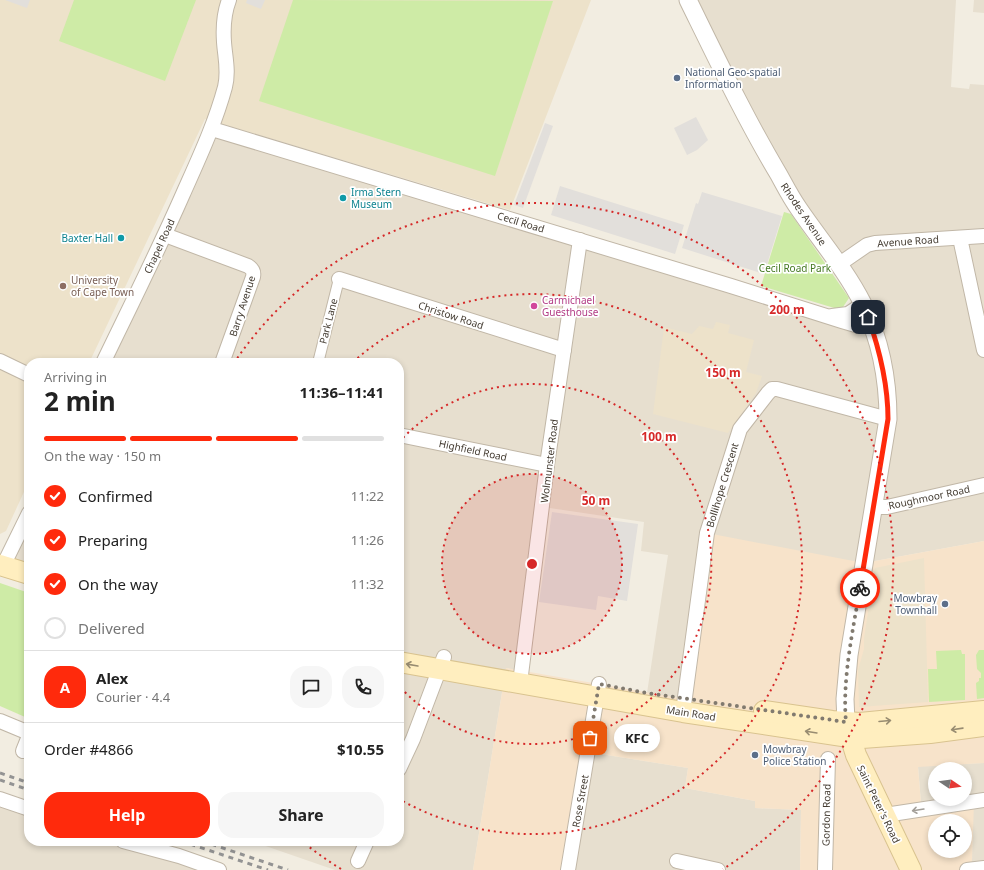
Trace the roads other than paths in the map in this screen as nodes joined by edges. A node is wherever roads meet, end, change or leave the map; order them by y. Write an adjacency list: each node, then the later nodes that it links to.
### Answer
1 (229, 0): 3 (street, Chapel Road)
2 (688, 0): 8 (street, Rhodes Avenue)
3 (212, 129): 4 (street, Chapel Road); 7 (street, Cecil Road)
4 (165, 235): 15 (street, Chapel Road); 16 (street, Barry Avenue)
5 (984, 236): 6 (street, Avenue Road)
6 (960, 238): 8 (street, Avenue Road); 14 (street)
7 (580, 240): 11 (street, Cecil Road); 13 (street, Wolmunster Road)
8 (838, 265): 10 (street, Rhodes Avenue)
9 (339, 279): 13 (street, Christow Road); 17 (street, Park Lane)
10 (862, 304): 11 (street, Cecil Road); 12 (street, Rhodes Avenue)
11 (830, 316): 12 (street, Cecil Road)
12 (871, 324): 20 (street, Rhodes Avenue)
13 (564, 350): 22 (street, Wolmunster Road)
14 (984, 350)
15 (105, 358)
16 (224, 358)
17 (319, 358)
18 (0, 361): 19 (street)
19 (24, 373)
20 (888, 419): 24 (street, Rhodes Avenue); 33 (street, Bollihope Crescent)
21 (404, 436): 22 (street, Highfield Road)
22 (547, 466): 31 (street, Wolmunster Road)
23 (984, 485): 24 (street, Roughmoor Road)
24 (874, 507): 37 (street, Rhodes Avenue)
25 (24, 522): 26 (street)
26 (1, 565): 27 (main road)
27 (24, 572)
28 (404, 651): 30 (main road, Main Road)
29 (404, 662): 30 (main road, Main Road, one-way to 29)
30 (441, 663): 31 (main road, Main Road); 41 (street)
31 (521, 677): 32 (main road, Main Road)
32 (598, 691): 33 (main road, Main Road); 53 (street, Rose Street)
33 (684, 705): 37 (main road, Main Road)
34 (984, 711): 37 (main road, Main Road, one-way to 34)
35 (0, 721): 38 (street)
36 (984, 726): 37 (main road, Main Road, one-way to 37)
37 (848, 730): 46 (main road, Saint Peter's Road)
38 (24, 732)
39 (24, 749): 40 (street)
40 (23, 752)
41 (404, 758)
42 (828, 759): 55 (street, Gordon Road)
43 (984, 800): 46 (street, one-way to 46)
44 (2, 804): 45 (street)
45 (24, 808)
46 (885, 815): 56 (main road, Saint Peter's Road)
47 (142, 846): 52 (street)
48 (365, 846): 49 (street)
49 (358, 861)
50 (677, 861): 54 (street)
51 (984, 868): 57 (street)
52 (218, 870)
53 (568, 870)
54 (718, 870)
55 (825, 870)
56 (911, 870)
57 (967, 870)

